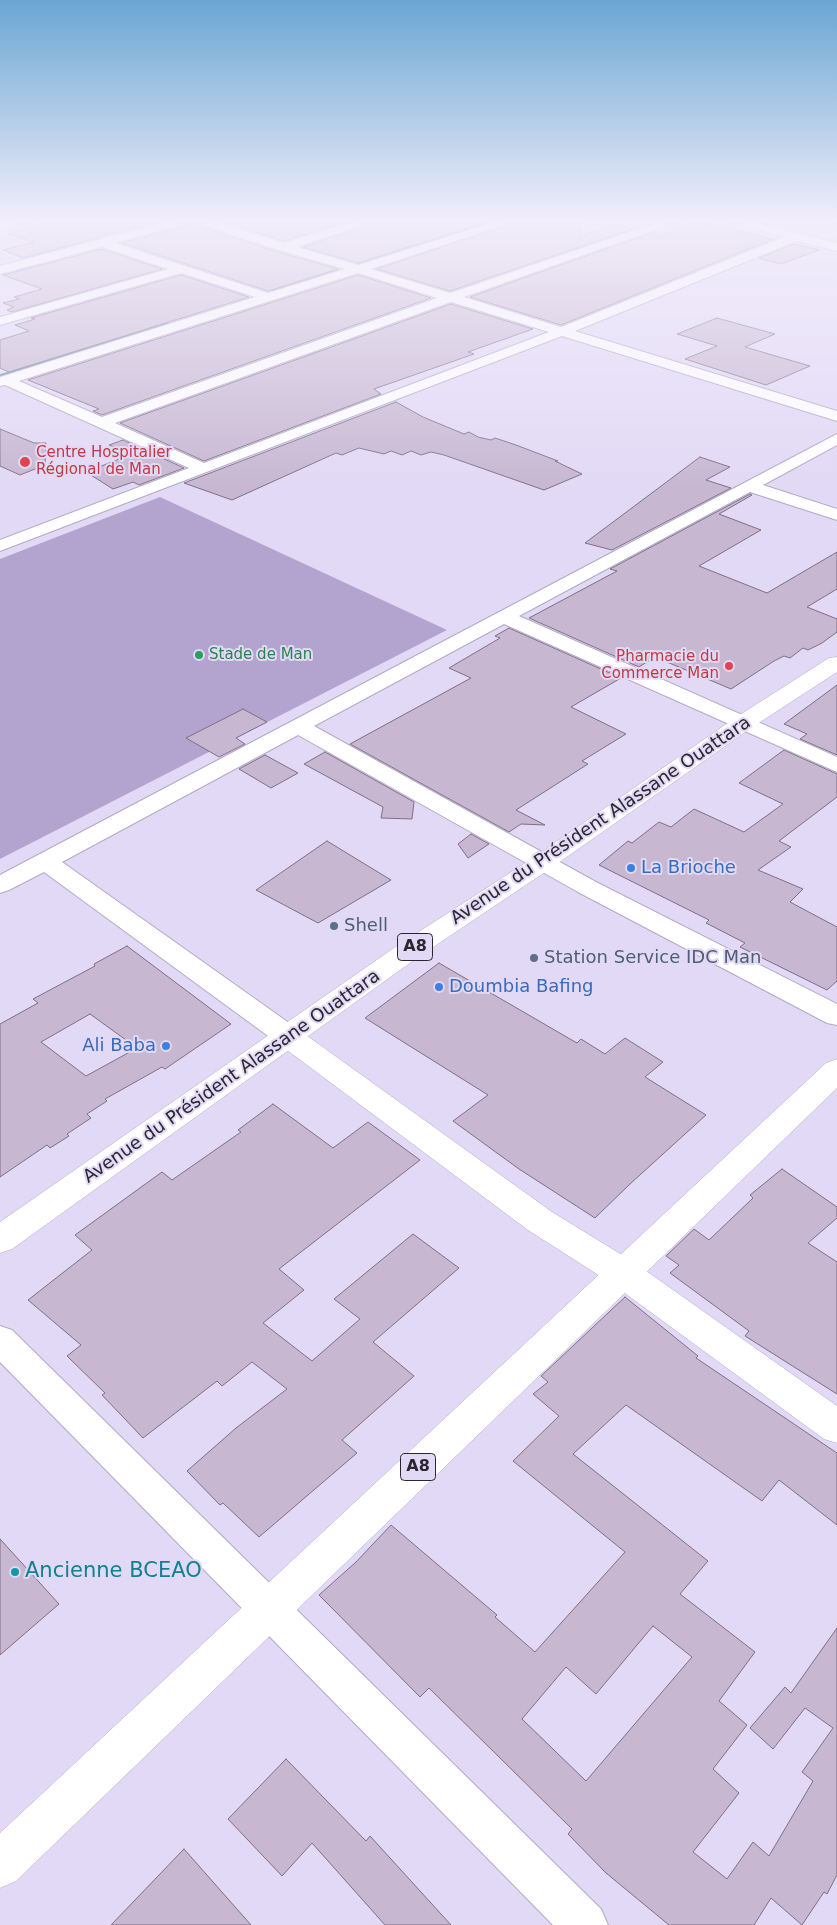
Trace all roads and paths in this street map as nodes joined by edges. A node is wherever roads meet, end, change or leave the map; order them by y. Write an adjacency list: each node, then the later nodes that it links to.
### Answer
1 (43, 309): 6 (street)
2 (229, 309): 8 (street)
3 (416, 309): 10 (street)
4 (488, 309): 7 (street)
5 (618, 309): 7 (street)
6 (0, 321)
7 (561, 332): 9 (street); 12 (street)
8 (2, 381): 10 (street)
9 (836, 415)
10 (101, 423): 12 (street)
11 (837, 439): 13 (street)
12 (202, 468): 15 (street)
13 (749, 486): 14 (street); 16 (street)
14 (837, 515)
15 (0, 546)
16 (504, 617): 18 (street); 19 (street)
17 (837, 663): 18 (main road, Avenue du Président Alassane Ouattara / A8)
18 (743, 723): 20 (street); 22 (main road, Avenue du Président Alassane Ouattara / A8)
19 (298, 726): 21 (street); 22 (street)
20 (837, 765)
21 (45, 861): 23 (street); 25 (street)
22 (542, 863): 24 (street); 25 (main road, Avenue du Président Alassane Ouattara / A8)
23 (0, 885)
24 (837, 1016)
25 (289, 1037): 27 (main road, Avenue du Président Alassane Ouattara / A8); 28 (main road)
26 (837, 1070): 28 (main road, A8)
27 (0, 1240)
28 (623, 1273): 30 (main road); 31 (main road, A8)
29 (0, 1340): 31 (street)
30 (837, 1427)
31 (269, 1610): 32 (main road, A8); 33 (street)
32 (0, 1865)
33 (585, 1925)

